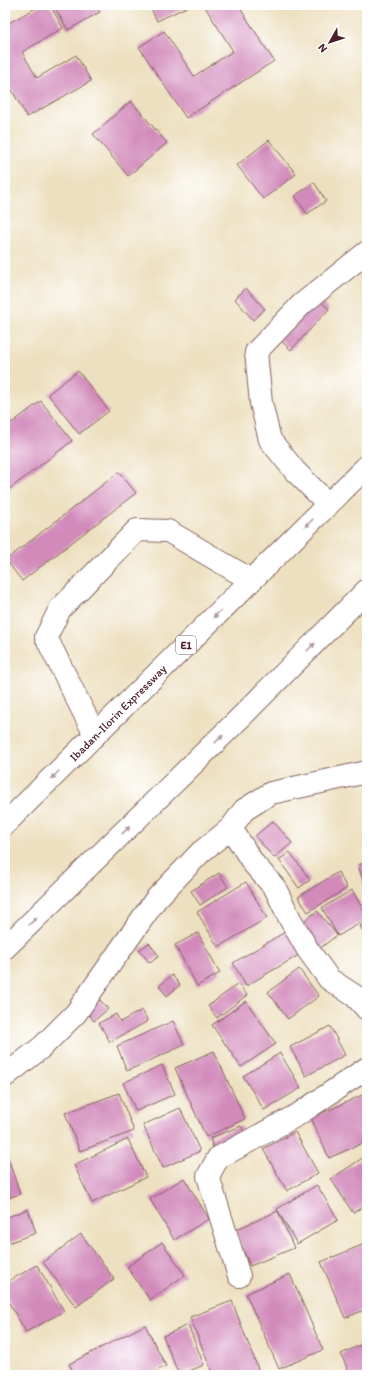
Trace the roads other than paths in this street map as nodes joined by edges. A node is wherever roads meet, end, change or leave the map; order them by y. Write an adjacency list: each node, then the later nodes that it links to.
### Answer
1 (367, 252): 3 (main road)
2 (367, 466): 3 (main road, Ibadan-Ilorin Expressway / E1)
3 (328, 504): 4 (main road, Ibadan-Ilorin Expressway / E1, one-way to 4)
4 (251, 580): 6 (main road, Ibadan-Ilorin Expressway / E1, one-way to 6); 6 (main road)
5 (367, 590): 10 (main road, one-way to 5)
6 (95, 735): 8 (main road, Ibadan-Ilorin Expressway / E1, one-way to 8)
7 (367, 772): 9 (main road)
8 (5, 824)
9 (231, 828): 11 (main road); 13 (main road)
10 (5, 948)
11 (367, 1010)
12 (367, 1068): 14 (main road)
13 (5, 1076)
14 (239, 1276)

